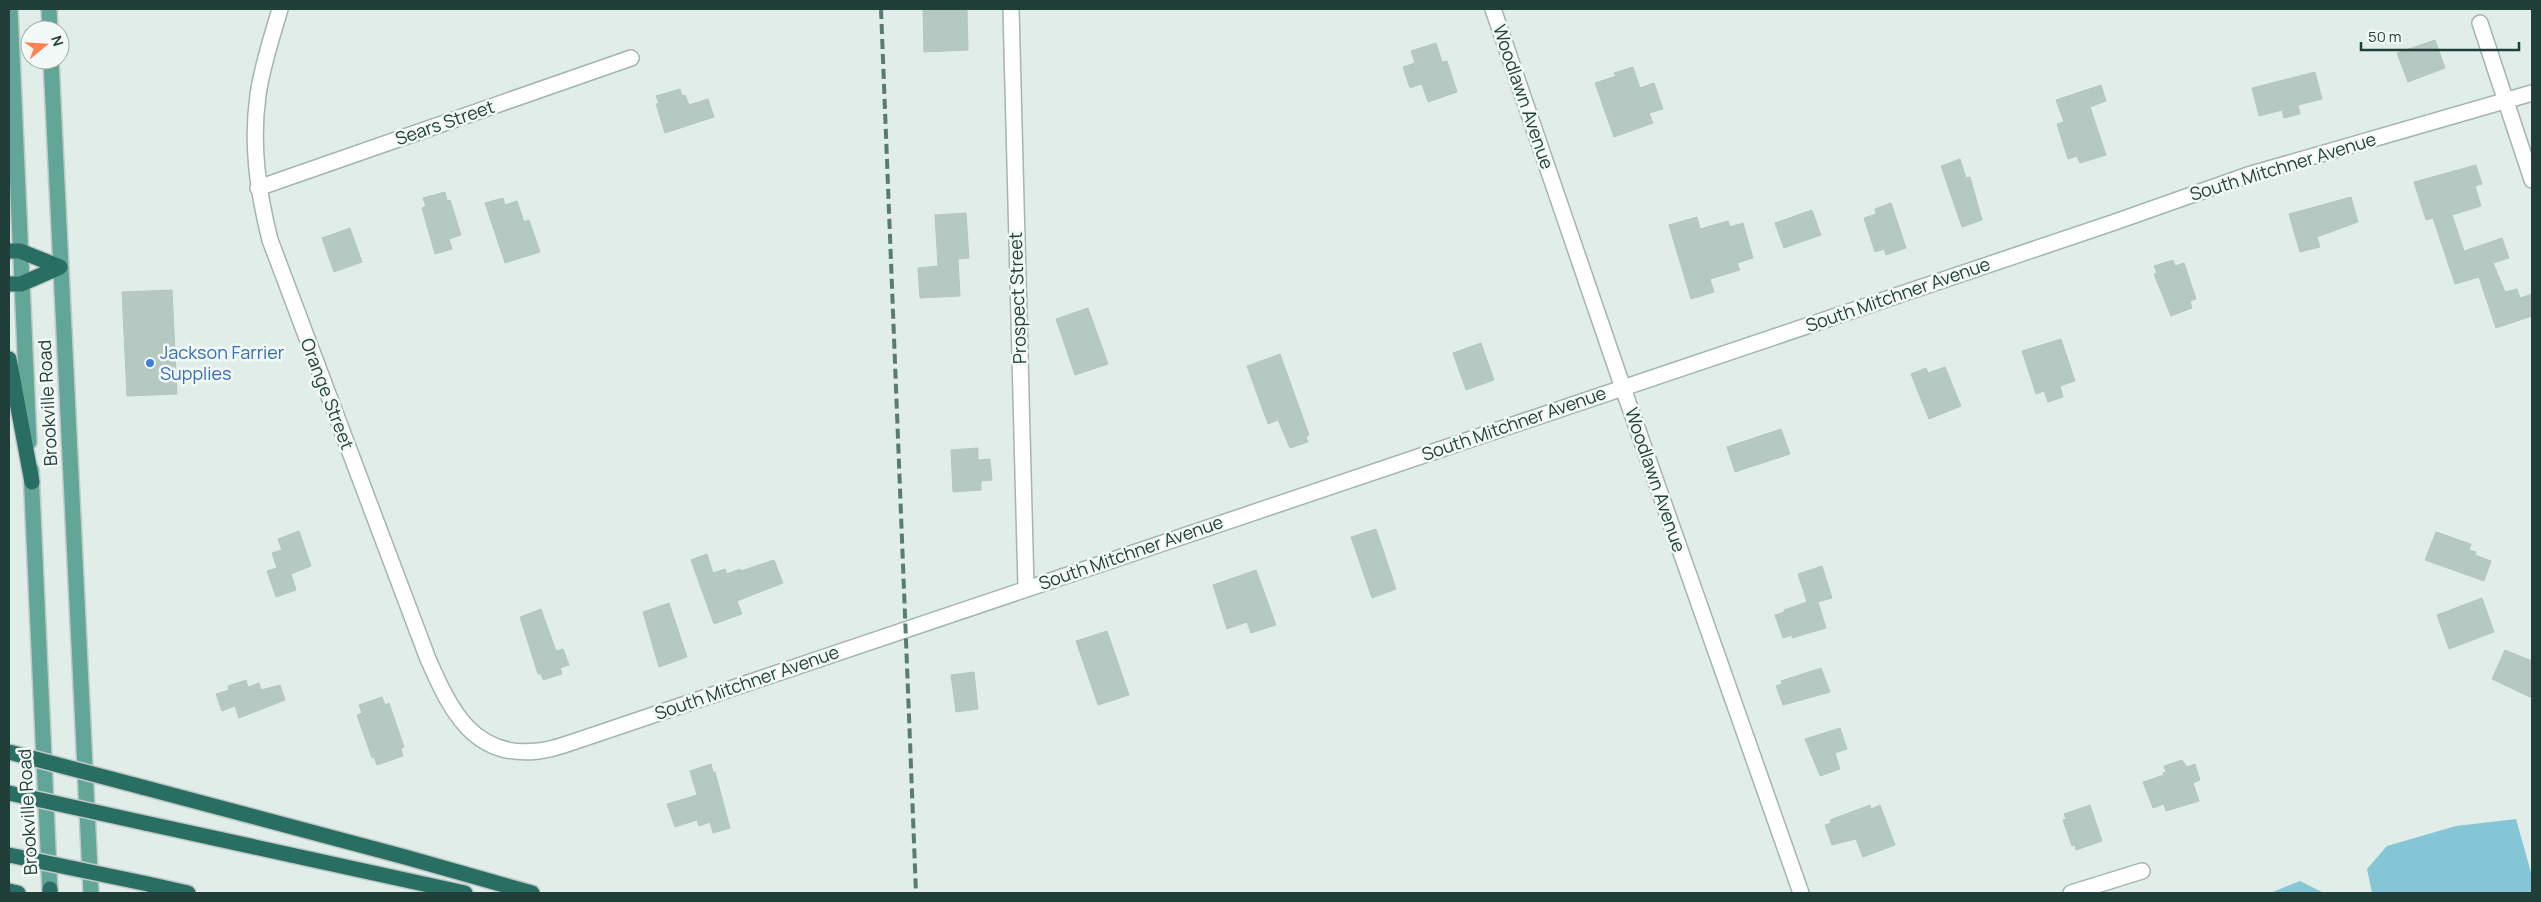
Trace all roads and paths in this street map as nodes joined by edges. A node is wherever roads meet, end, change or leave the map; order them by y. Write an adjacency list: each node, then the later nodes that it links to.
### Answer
1 (10, 9): 12 (main road, Brookville Road)
2 (280, 9): 11 (street, Orange Street)
3 (1011, 9): 18 (street, Prospect Street)
4 (1493, 9): 16 (street, Woodlawn Avenue)
5 (2480, 23): 9 (street)
6 (631, 58): 11 (street, Sears Street)
7 (51, 70): 13 (main road, Brookville Road)
8 (2532, 93): 9 (street, South Mitchner Avenue)
9 (2507, 101): 10 (street); 16 (street, South Mitchner Avenue)
10 (2532, 180)
11 (258, 188): 19 (street, Orange Street)
12 (14, 251): 13 (highway); 14 (main road, Brookville Road)
13 (60, 267): 14 (highway); 27 (main road, Brookville Road)
14 (15, 284): 17 (main road, Brookville Road)
15 (9, 359): 17 (highway)
16 (1623, 388): 18 (street, South Mitchner Avenue); 31 (street, Woodlawn Avenue)
17 (32, 482): 25 (main road, Brookville Road)
18 (1026, 588): 19 (street, South Mitchner Avenue)
19 (498, 747)
20 (9, 752): 30 (highway, bridge)
21 (9, 794): 29 (highway, bridge)
22 (9, 855): 28 (highway, bridge)
23 (2142, 871): 32 (street)
24 (9, 891): 26 (highway)
25 (50, 892)
26 (18, 893)
27 (91, 893)
28 (188, 893)
29 (465, 893)
30 (532, 893)
31 (1801, 893)
32 (2071, 893)

